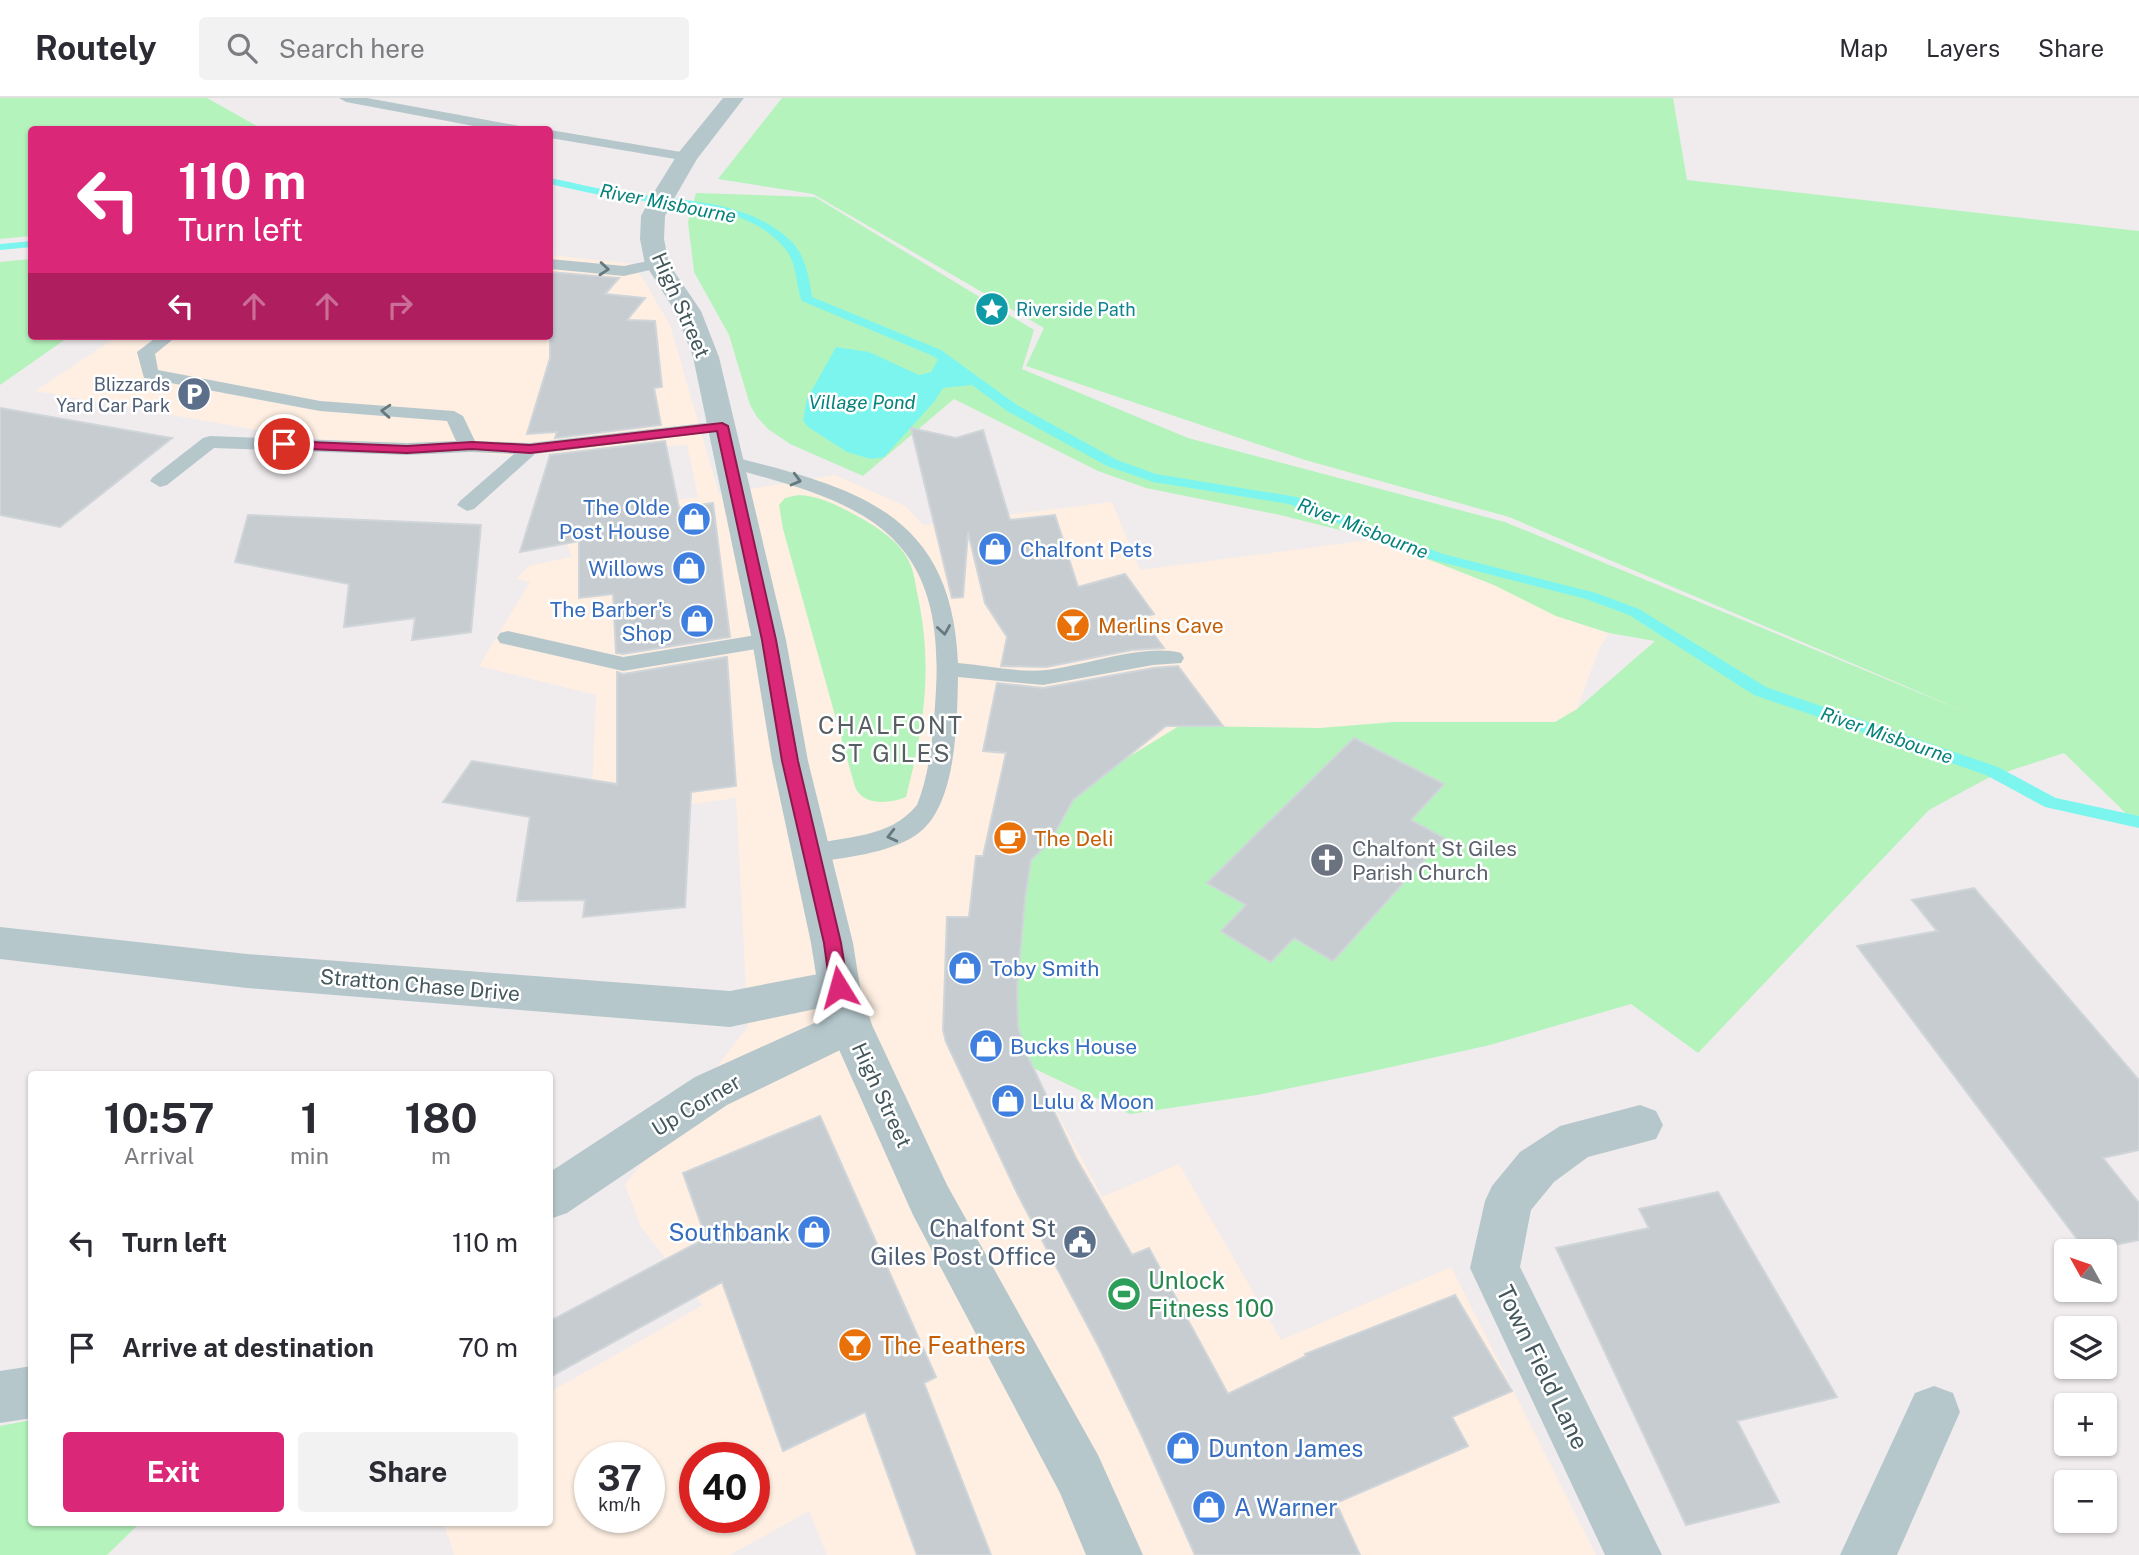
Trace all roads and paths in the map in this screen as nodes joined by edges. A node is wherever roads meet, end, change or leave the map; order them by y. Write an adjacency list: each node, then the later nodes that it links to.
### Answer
1 (345, 98): 3 (lane)
2 (734, 98): 5 (street)
3 (498, 126)
4 (553, 135): 5 (lane)
5 (687, 157): 7 (street, High Street)
6 (553, 264): 7 (lane, one-way to 7)
7 (657, 264): 9 (street, High Street)
8 (163, 340): 10 (lane, one-way to 8)
9 (722, 426): 11 (lane); 12 (street, High Street)
10 (472, 446): 11 (lane); 13 (lane)
11 (530, 449): 14 (lane)
12 (730, 462): 16 (street, High Street); 18 (lane, one-way to 18)
13 (160, 481)
14 (467, 505)
15 (508, 638): 16 (lane)
16 (769, 640): 19 (street, High Street)
17 (1173, 658): 18 (lane)
18 (948, 669): 19 (lane, one-way to 19)
19 (812, 854): 21 (street, High Street)
20 (0, 943): 21 (street, Stratton Chase Drive)
21 (844, 1006): 23 (street, Up Corner); 27 (street, High Street)
22 (1640, 1125): 28 (street, Town Field Lane)
23 (553, 1196)
24 (28, 1393): 25 (street)
25 (0, 1397)
26 (1934, 1412): 29 (street)
27 (1115, 1555)
28 (1634, 1555)
29 (1868, 1555)

